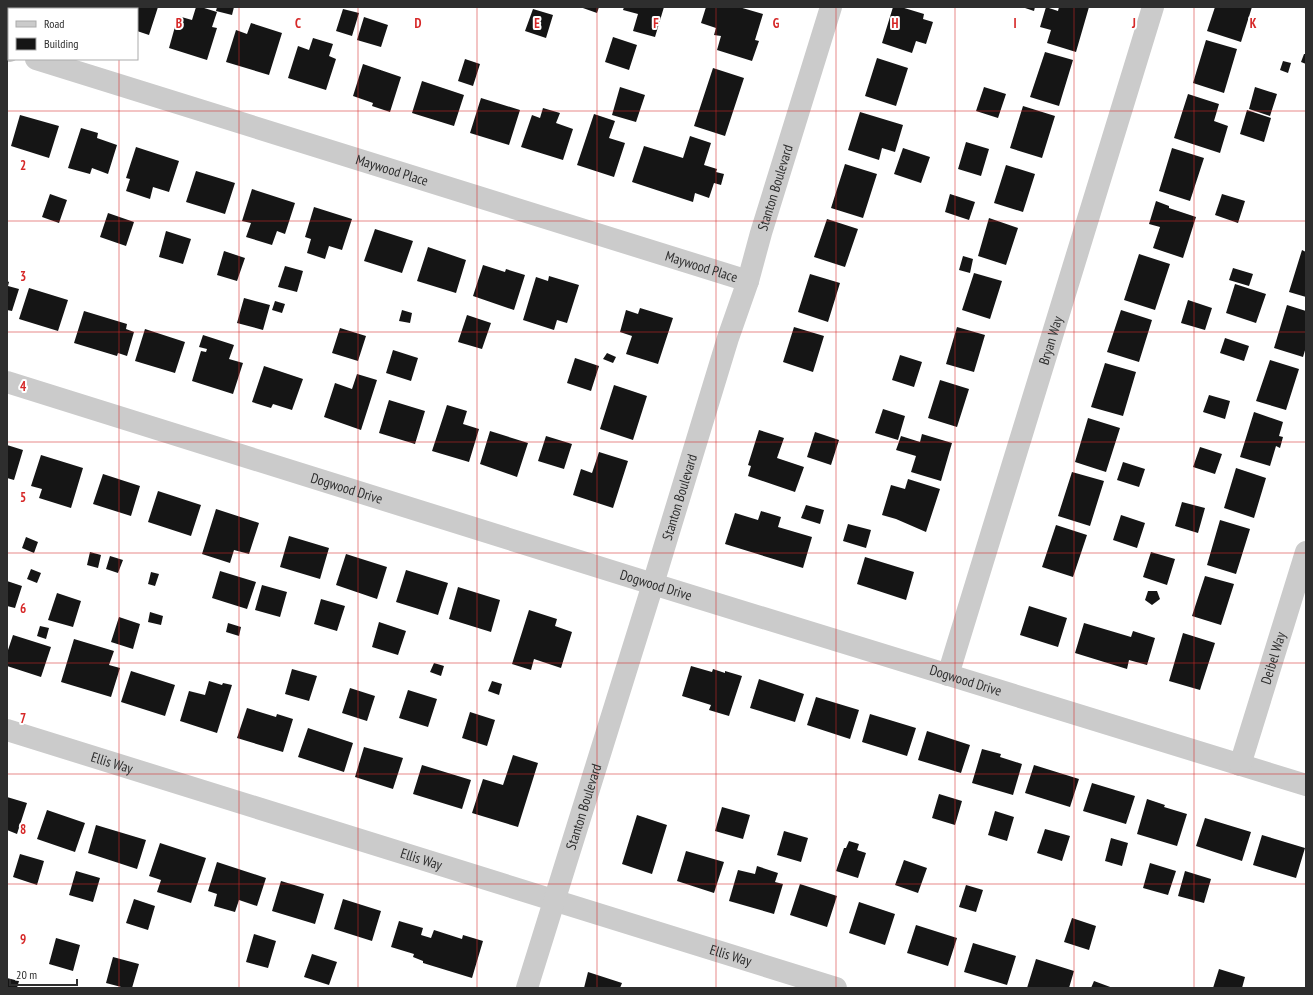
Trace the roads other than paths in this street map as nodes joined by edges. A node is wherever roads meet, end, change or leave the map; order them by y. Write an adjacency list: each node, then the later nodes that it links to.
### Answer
1 (831, 7): 4 (street, Stanton Boulevard)
2 (1153, 7): 8 (street, Bryan Way)
3 (39, 60): 4 (street, Maywood Place)
4 (748, 281): 7 (street, Stanton Boulevard)
5 (7, 382): 7 (street, Dogwood Drive)
6 (1306, 552): 10 (street, Deibel Way)
7 (654, 584): 8 (street, Dogwood Drive); 12 (street, Stanton Boulevard)
8 (948, 675): 10 (street, Dogwood Drive)
9 (7, 730): 12 (street, Ellis Way)
10 (1240, 765): 11 (street, Dogwood Drive)
11 (1306, 785)
12 (555, 900): 13 (street, Stanton Boulevard); 14 (street, Ellis Way)
13 (527, 988)
14 (836, 988)

